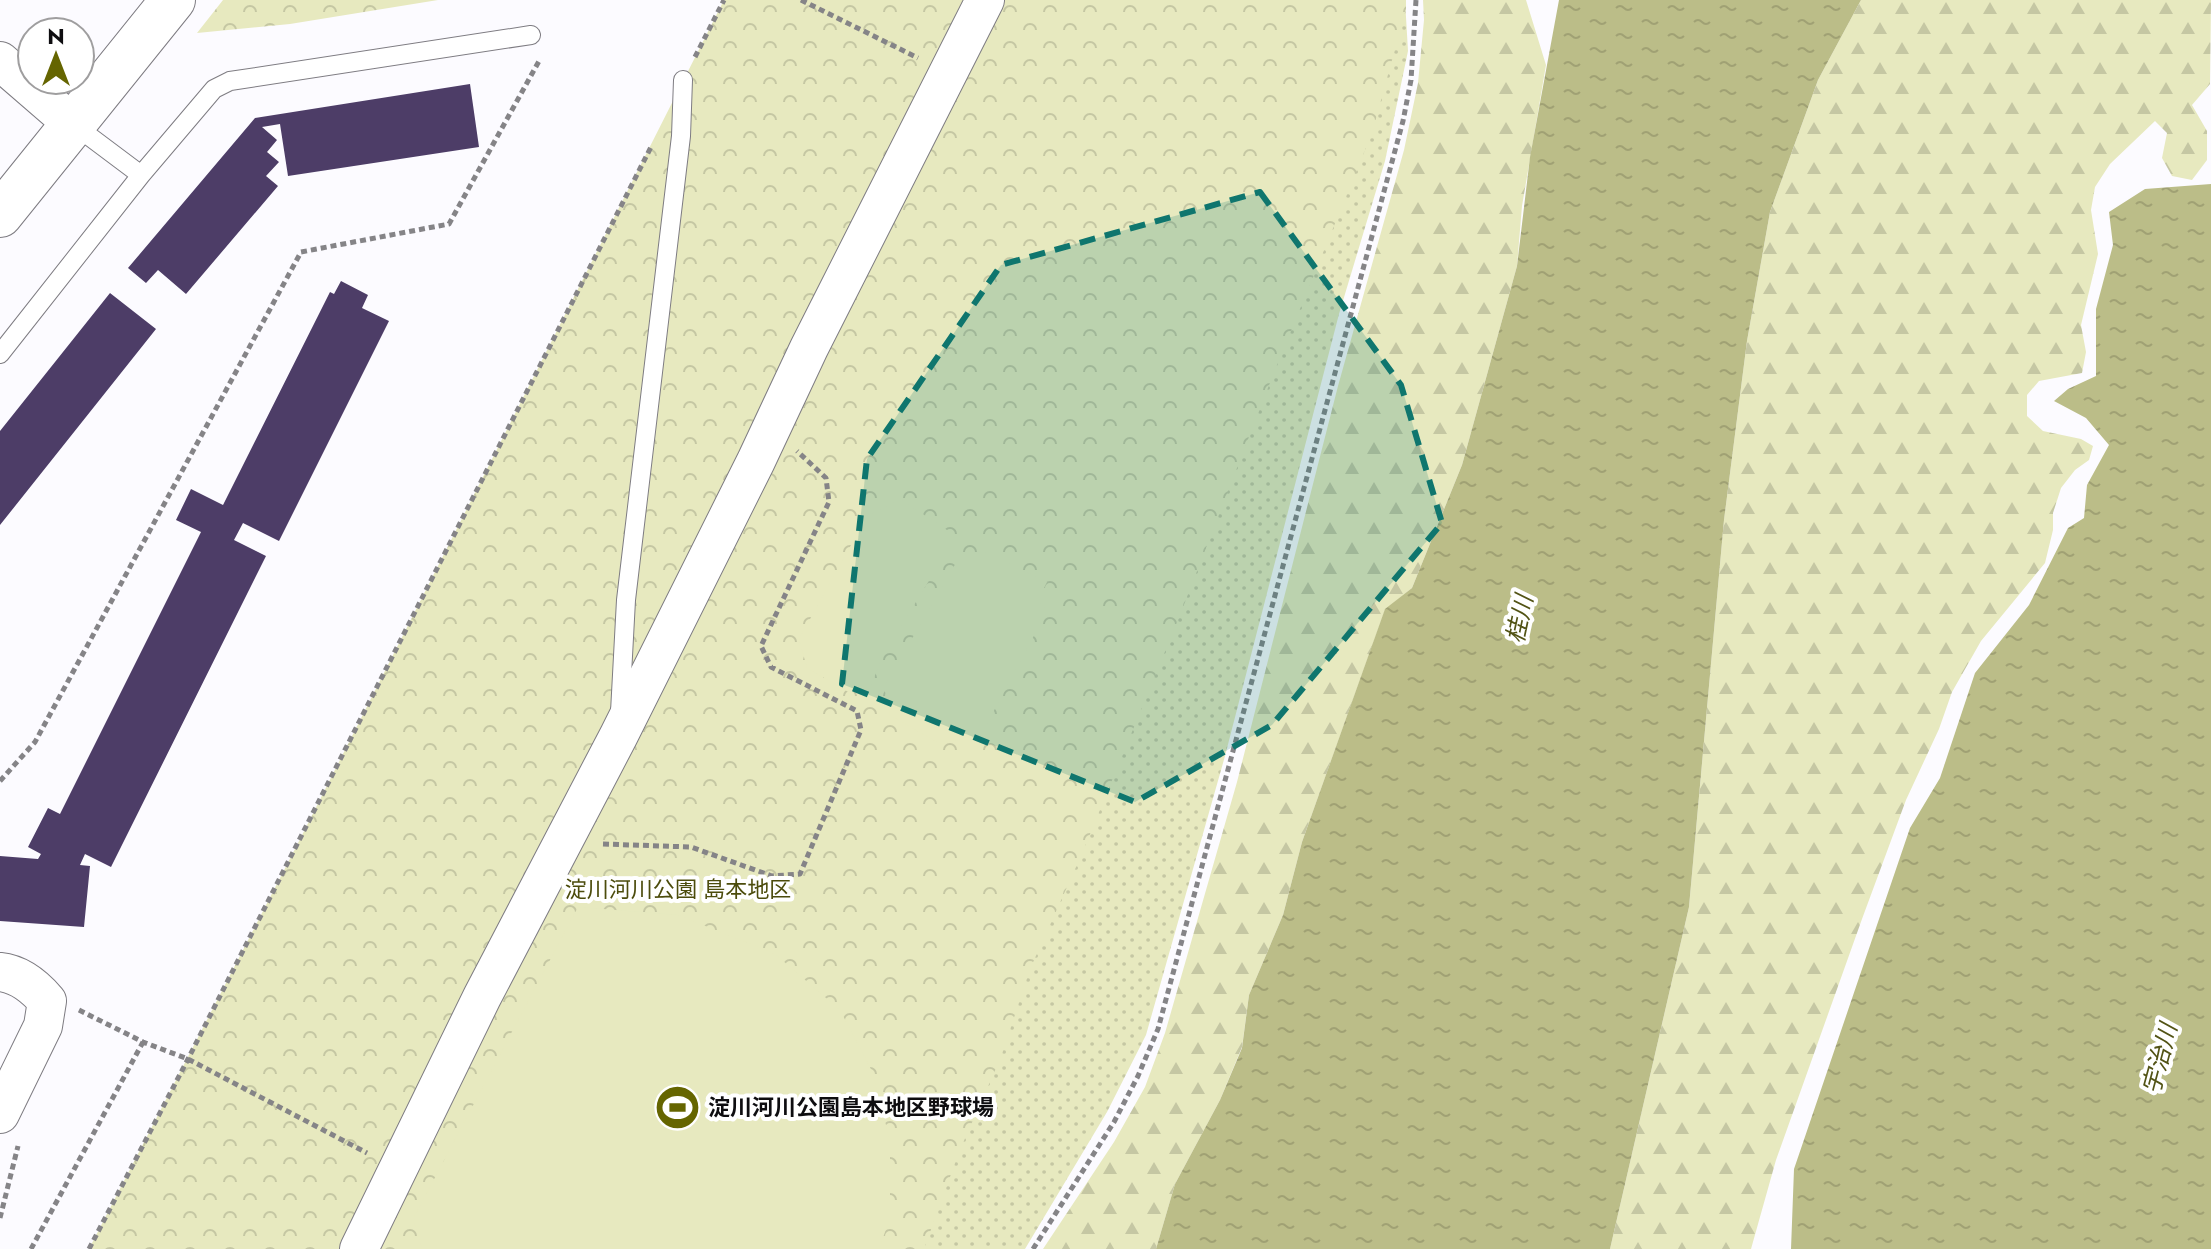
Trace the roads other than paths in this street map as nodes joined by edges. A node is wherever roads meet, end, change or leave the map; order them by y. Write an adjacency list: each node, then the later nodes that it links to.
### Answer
1 (173, 0): 6 (highway)
2 (985, 0): 10 (street)
3 (531, 35): 7 (lane)
4 (0, 61): 6 (street)
5 (683, 80): 10 (lane)
6 (73, 124): 7 (lane); 8 (highway)
7 (141, 175): 9 (lane)
8 (0, 215)
9 (0, 354)
10 (619, 735): 13 (street)
11 (0, 972): 12 (street)
12 (0, 1114)
13 (359, 1249)

